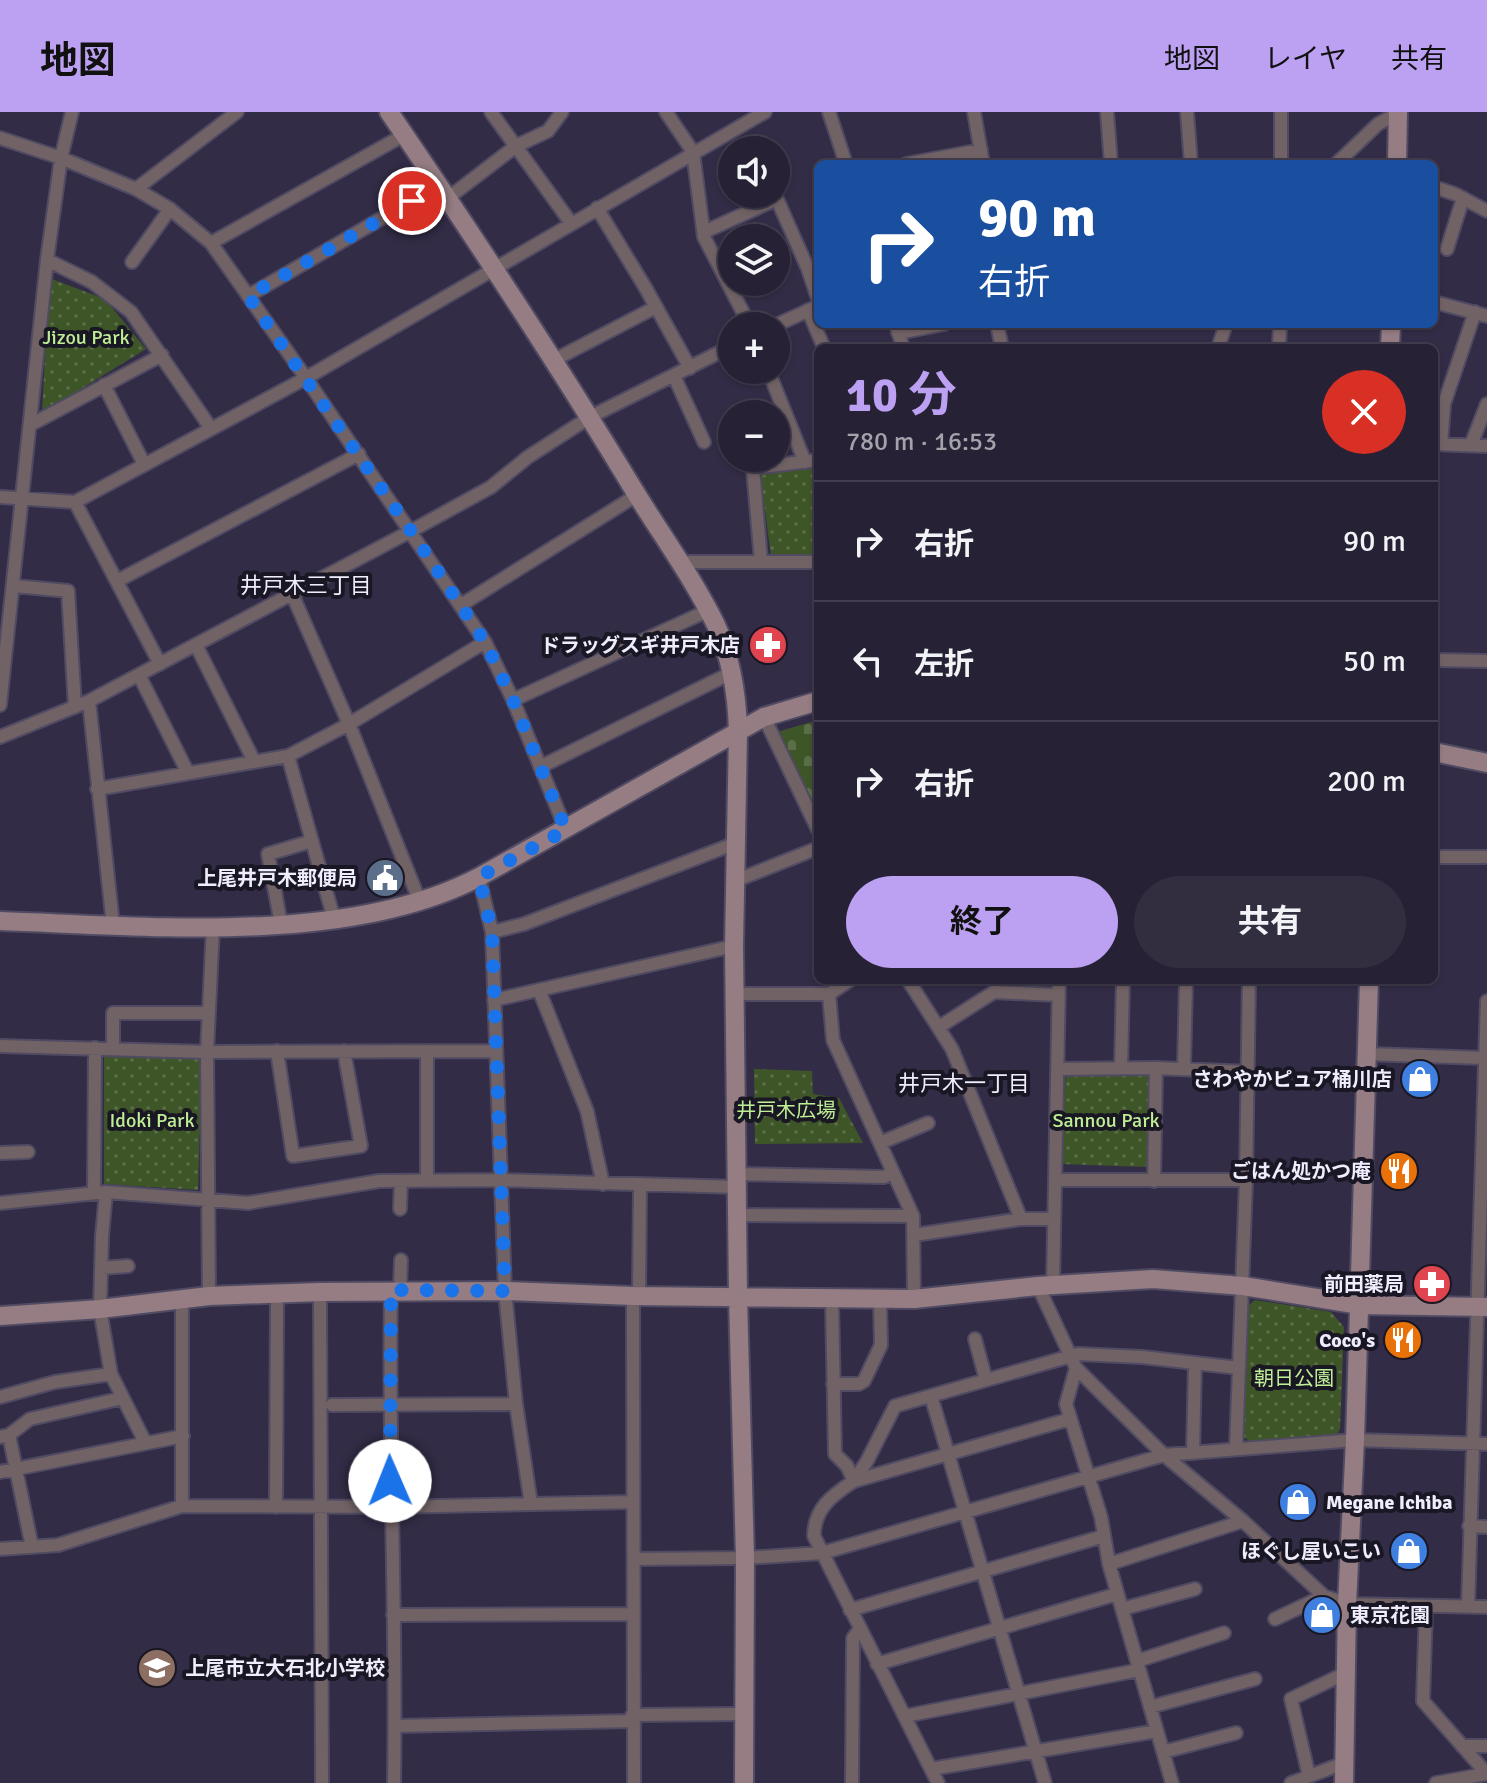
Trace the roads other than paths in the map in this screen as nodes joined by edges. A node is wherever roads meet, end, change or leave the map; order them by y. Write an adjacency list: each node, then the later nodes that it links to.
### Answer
1 (72, 112): 19 (street)
2 (237, 112): 28 (street)
3 (389, 112): 14 (street)
4 (491, 112): 16 (street)
5 (562, 112): 16 (street)
6 (666, 112): 18 (street)
7 (765, 112): 18 (street)
8 (829, 112): 20 (street)
9 (974, 112): 17 (street)
10 (1107, 112): 23 (street)
11 (1187, 112): 24 (street)
12 (1281, 112): 25 (street)
13 (1398, 112): 26 (street); 27 (street)
14 (404, 135): 30 (street); 37 (street)
15 (0, 138): 19 (street)
16 (516, 146): 30 (street); 35 (street)
17 (981, 150): 21 (street); 22 (street)
18 (693, 152): 32 (street); 36 (street)
19 (61, 158): 28 (street); 39 (street)
20 (845, 160)
21 (927, 160)
22 (982, 160)
23 (1111, 160)
24 (1191, 160)
25 (1281, 160)
26 (1340, 160)
27 (1397, 160)
28 (136, 189): 33 (street)
29 (1438, 189): 31 (street)
30 (443, 191): 41 (street); 43 (street)
31 (1463, 198): 34 (street); 38 (street)
32 (597, 208): 35 (street); 45 (street)
33 (170, 209): 37 (street); 40 (street)
34 (1487, 211)
35 (571, 223): 41 (street)
36 (704, 232): 42 (street); 47 (street)
37 (211, 243): 43 (street)
38 (1447, 249)
39 (47, 260): 51 (street); 60 (street)
40 (132, 262)
41 (495, 266): 52 (street); 55 (street)
42 (814, 287)
43 (248, 296): 55 (street)
44 (1438, 303): 48 (street)
45 (656, 307): 52 (street); 53 (street)
46 (813, 308): 49 (street)
47 (743, 312)
48 (1481, 314): 63 (street)
49 (790, 319)
50 (718, 353): 53 (street)
51 (162, 355): 57 (street); 61 (street)
52 (554, 360): 59 (street)
53 (690, 368): 54 (street)
54 (674, 376): 59 (street); 62 (street)
55 (306, 378): 61 (street); 66 (street)
56 (775, 384): 67 (street)
57 (104, 385): 60 (street); 68 (street)
58 (1487, 404): 64 (street)
59 (590, 417): 69 (street); 73 (street)
60 (30, 425): 71 (street)
61 (210, 427): 68 (street)
62 (704, 442)
63 (1438, 444): 64 (street)
64 (1471, 445): 65 (street)
65 (1487, 446)
66 (359, 454): 73 (street); 77 (street)
67 (812, 461): 74 (street)
68 (144, 464): 72 (street)
69 (637, 495): 75 (street); 80 (street)
70 (0, 497): 71 (street)
71 (23, 499): 72 (street); 78 (street)
72 (75, 502): 77 (street)
73 (411, 531): 79 (street); 80 (street)
74 (761, 561): 75 (street); 76 (street)
75 (678, 562): 81 (street)
76 (814, 562)
77 (117, 581): 87 (street)
78 (14, 586): 82 (street); 94 (street)
79 (292, 594): 84 (street); 96 (street)
80 (461, 605): 83 (street)
81 (707, 611): 88 (street); 90 (street)
82 (4, 638): 93 (street)
83 (485, 642): 90 (street); 96 (street)
84 (196, 645): 87 (street); 101 (street)
85 (1438, 660): 86 (street)
86 (1487, 661)
87 (160, 664): 89 (street)
88 (731, 673): 97 (street); 103 (street)
89 (139, 675): 91 (street); 104 (street)
90 (513, 700): 103 (street)
91 (89, 701): 94 (street); 105 (street)
92 (814, 702): 95 (street)
93 (0, 705)
94 (75, 707): 98 (street)
95 (764, 717): 97 (street); 106 (street)
96 (349, 724): 100 (street); 115 (street)
97 (738, 731): 107 (street); 109 (street)
98 (0, 737)
99 (1438, 753): 102 (street)
100 (288, 756): 101 (street); 108 (street)
101 (254, 761): 104 (street)
102 (1487, 763)
103 (540, 767): 107 (street)
104 (188, 773): 105 (street)
105 (97, 789): 119 (street)
106 (814, 822)
107 (566, 830): 113 (street)
108 (312, 841): 116 (street); 118 (street)
109 (736, 843): 114 (street); 121 (street)
110 (814, 850): 114 (street)
111 (1438, 857): 112 (street)
112 (1487, 857)
113 (479, 877): 115 (street); 121 (street)
114 (737, 880): 122 (street)
115 (420, 902): 116 (street)
116 (334, 919): 118 (street)
117 (0, 921): 119 (street)
118 (281, 924): 120 (street)
119 (113, 925): 120 (street)
120 (213, 926): 137 (street)
121 (492, 932): 135 (street)
122 (734, 946): 131 (street); 132 (street)
123 (844, 984): 133 (street)
124 (911, 984): 138 (street)
125 (1058, 984): 134 (street)
126 (1123, 984): 149 (street)
127 (1186, 984): 152 (street)
128 (1249, 984): 153 (street)
129 (1369, 984): 147 (street)
130 (993, 986): 134 (street); 138 (street)
131 (539, 990): 135 (street); 166 (street)
132 (735, 994): 133 (street); 164 (street)
133 (829, 994): 155 (street)
134 (1057, 995): 151 (street)
135 (494, 1000): 145 (street)
136 (1487, 1001): 148 (street)
137 (209, 1013): 141 (street); 146 (street)
138 (939, 1027): 175 (street)
139 (0, 1046): 140 (street)
140 (95, 1048): 141 (street); 168 (street)
141 (113, 1049): 146 (street)
142 (277, 1051): 143 (street); 143 (street); 146 (street)
143 (344, 1051): 144 (street)
144 (427, 1051): 145 (street); 163 (street)
145 (496, 1051): 159 (street)
146 (207, 1052): 169 (street)
147 (1367, 1054): 148 (street); 194 (street)
148 (1484, 1058): 171 (street)
149 (1121, 1068): 150 (street); 151 (street)
150 (1156, 1068): 152 (street); 165 (street)
151 (1057, 1069): 160 (street)
152 (1184, 1069): 153 (street)
153 (1248, 1072): 161 (street)
154 (928, 1123): 155 (street)
155 (880, 1143): 158 (street)
156 (28, 1152): 157 (street)
157 (0, 1153)
158 (893, 1172): 164 (street); 174 (street)
159 (502, 1180): 163 (street); 166 (street); 184 (street)
160 (1055, 1180): 165 (street); 176 (street)
161 (1246, 1180): 165 (street); 182 (street)
162 (401, 1181): 163 (street); 169 (street); 172 (street)
163 (427, 1181)
164 (736, 1181): 167 (street); 173 (street)
165 (1154, 1181)
166 (603, 1184): 167 (street)
167 (640, 1186): 188 (street)
168 (100, 1192): 169 (street); 170 (street); 180 (street)
169 (209, 1200): 187 (street)
170 (0, 1203)
171 (1483, 1206): 195 (street)
172 (400, 1209)
173 (737, 1215): 174 (street); 189 (street)
174 (913, 1216): 177 (street)
175 (1021, 1219): 176 (street); 177 (street)
176 (1054, 1219): 181 (street)
177 (914, 1235): 190 (street)
178 (401, 1260): 183 (street)
179 (128, 1266): 180 (street)
180 (101, 1268): 196 (street)
181 (1046, 1286): 182 (street); 190 (street); 199 (street)
182 (1243, 1286): 194 (street); 201 (street)
183 (396, 1290): 184 (street); 185 (street); 208 (street)
184 (505, 1291): 188 (street); 209 (street)
185 (320, 1292): 186 (street); 229 (street)
186 (277, 1294): 187 (street); 230 (street)
187 (209, 1296): 191 (street)
188 (636, 1296): 189 (street); 226 (street)
189 (738, 1298): 192 (street); 240 (street)
190 (914, 1299): 193 (street)
191 (182, 1300): 196 (street); 213 (street)
192 (832, 1300): 193 (street); 204 (street)
193 (880, 1300): 204 (street)
194 (1360, 1305): 195 (street); 214 (street)
195 (1481, 1307): 216 (street)
196 (100, 1309): 197 (street); 202 (street)
197 (0, 1316)
198 (975, 1339): 203 (street)
199 (1073, 1362): 200 (street); 203 (street); 211 (street); 221 (street)
200 (1195, 1363): 201 (street); 219 (street)
201 (1239, 1368): 218 (street)
202 (111, 1374): 206 (street); 207 (street)
203 (986, 1380): 205 (street)
204 (833, 1384): 225 (street)
205 (931, 1396): 220 (street); 225 (street)
206 (0, 1397)
207 (123, 1398): 212 (street); 215 (street)
208 (389, 1404): 209 (street); 210 (street); 231 (street)
209 (516, 1404): 227 (street)
210 (332, 1405)
211 (1070, 1419): 220 (street); 224 (street)
212 (4, 1436): 222 (street)
213 (183, 1436): 215 (street); 228 (street)
214 (1355, 1440): 216 (street); 218 (street); 247 (street)
215 (145, 1442): 222 (street)
216 (1473, 1443): 217 (street); 234 (street)
217 (1487, 1444)
218 (1236, 1449): 219 (street)
219 (1193, 1453): 221 (street)
220 (949, 1454): 225 (street); 232 (street)
221 (1164, 1455): 224 (street); 233 (street)
222 (15, 1469): 223 (street); 237 (street)
223 (0, 1472)
224 (1090, 1478): 232 (street); 236 (street)
225 (854, 1481): 239 (street)
226 (633, 1502): 227 (street); 241 (street)
227 (531, 1504): 231 (street)
228 (182, 1506): 230 (street); 237 (street)
229 (322, 1506): 230 (street); 231 (street); 279 (street)
230 (276, 1507)
231 (391, 1507): 254 (street)
232 (965, 1513): 239 (street); 243 (street)
233 (1243, 1521): 242 (street); 246 (street)
234 (1469, 1526): 235 (street); 249 (street)
235 (1487, 1527)
236 (1104, 1536): 242 (street); 243 (street)
237 (32, 1547): 238 (street)
238 (0, 1549)
239 (822, 1553): 240 (street); 252 (street)
240 (745, 1558): 241 (street); 265 (street)
241 (634, 1559): 253 (street)
242 (1109, 1564): 245 (street)
243 (982, 1571): 252 (street); 256 (street)
244 (1195, 1589): 251 (street)
245 (1117, 1594): 251 (street); 256 (street)
246 (1324, 1596): 247 (street); 255 (street)
247 (1347, 1604): 248 (street); 261 (street)
248 (1426, 1606): 249 (street); 271 (street)
249 (1468, 1607): 250 (street)
250 (1487, 1607)
251 (1122, 1609): 260 (street)
252 (850, 1610): 257 (street)
253 (632, 1614): 254 (street); 267 (street)
254 (393, 1615): 268 (street)
255 (1275, 1619)
256 (999, 1629): 259 (street); 263 (street)
257 (859, 1630): 259 (street); 283 (street)
258 (1224, 1633): 260 (street)
259 (877, 1664): 266 (street)
260 (1138, 1666): 263 (street); 264 (street)
261 (1346, 1673): 275 (street); 278 (street)
262 (1255, 1679): 264 (street)
263 (1018, 1694): 266 (street); 273 (street)
264 (1150, 1707): 269 (street)
265 (744, 1714): 267 (street); 282 (street)
266 (905, 1716): 276 (street)
267 (632, 1718): 268 (street); 281 (street)
268 (395, 1726): 280 (street)
269 (1157, 1731): 273 (street); 274 (street)
270 (1236, 1733): 274 (street)
271 (1462, 1746): 272 (street); 277 (street)
272 (1487, 1746)
273 (1036, 1752): 276 (street); 285 (street)
274 (1163, 1752): 286 (street)
275 (1344, 1763): 278 (street); 288 (street)
276 (931, 1769): 284 (street)
277 (1487, 1774): 289 (street)
278 (1309, 1776): 287 (street)
279 (322, 1783)
280 (394, 1783)
281 (634, 1783)
282 (744, 1783)
283 (852, 1783)
284 (938, 1783)
285 (1045, 1783)
286 (1172, 1783)
287 (1291, 1783)
288 (1344, 1783)
289 (1436, 1783)

